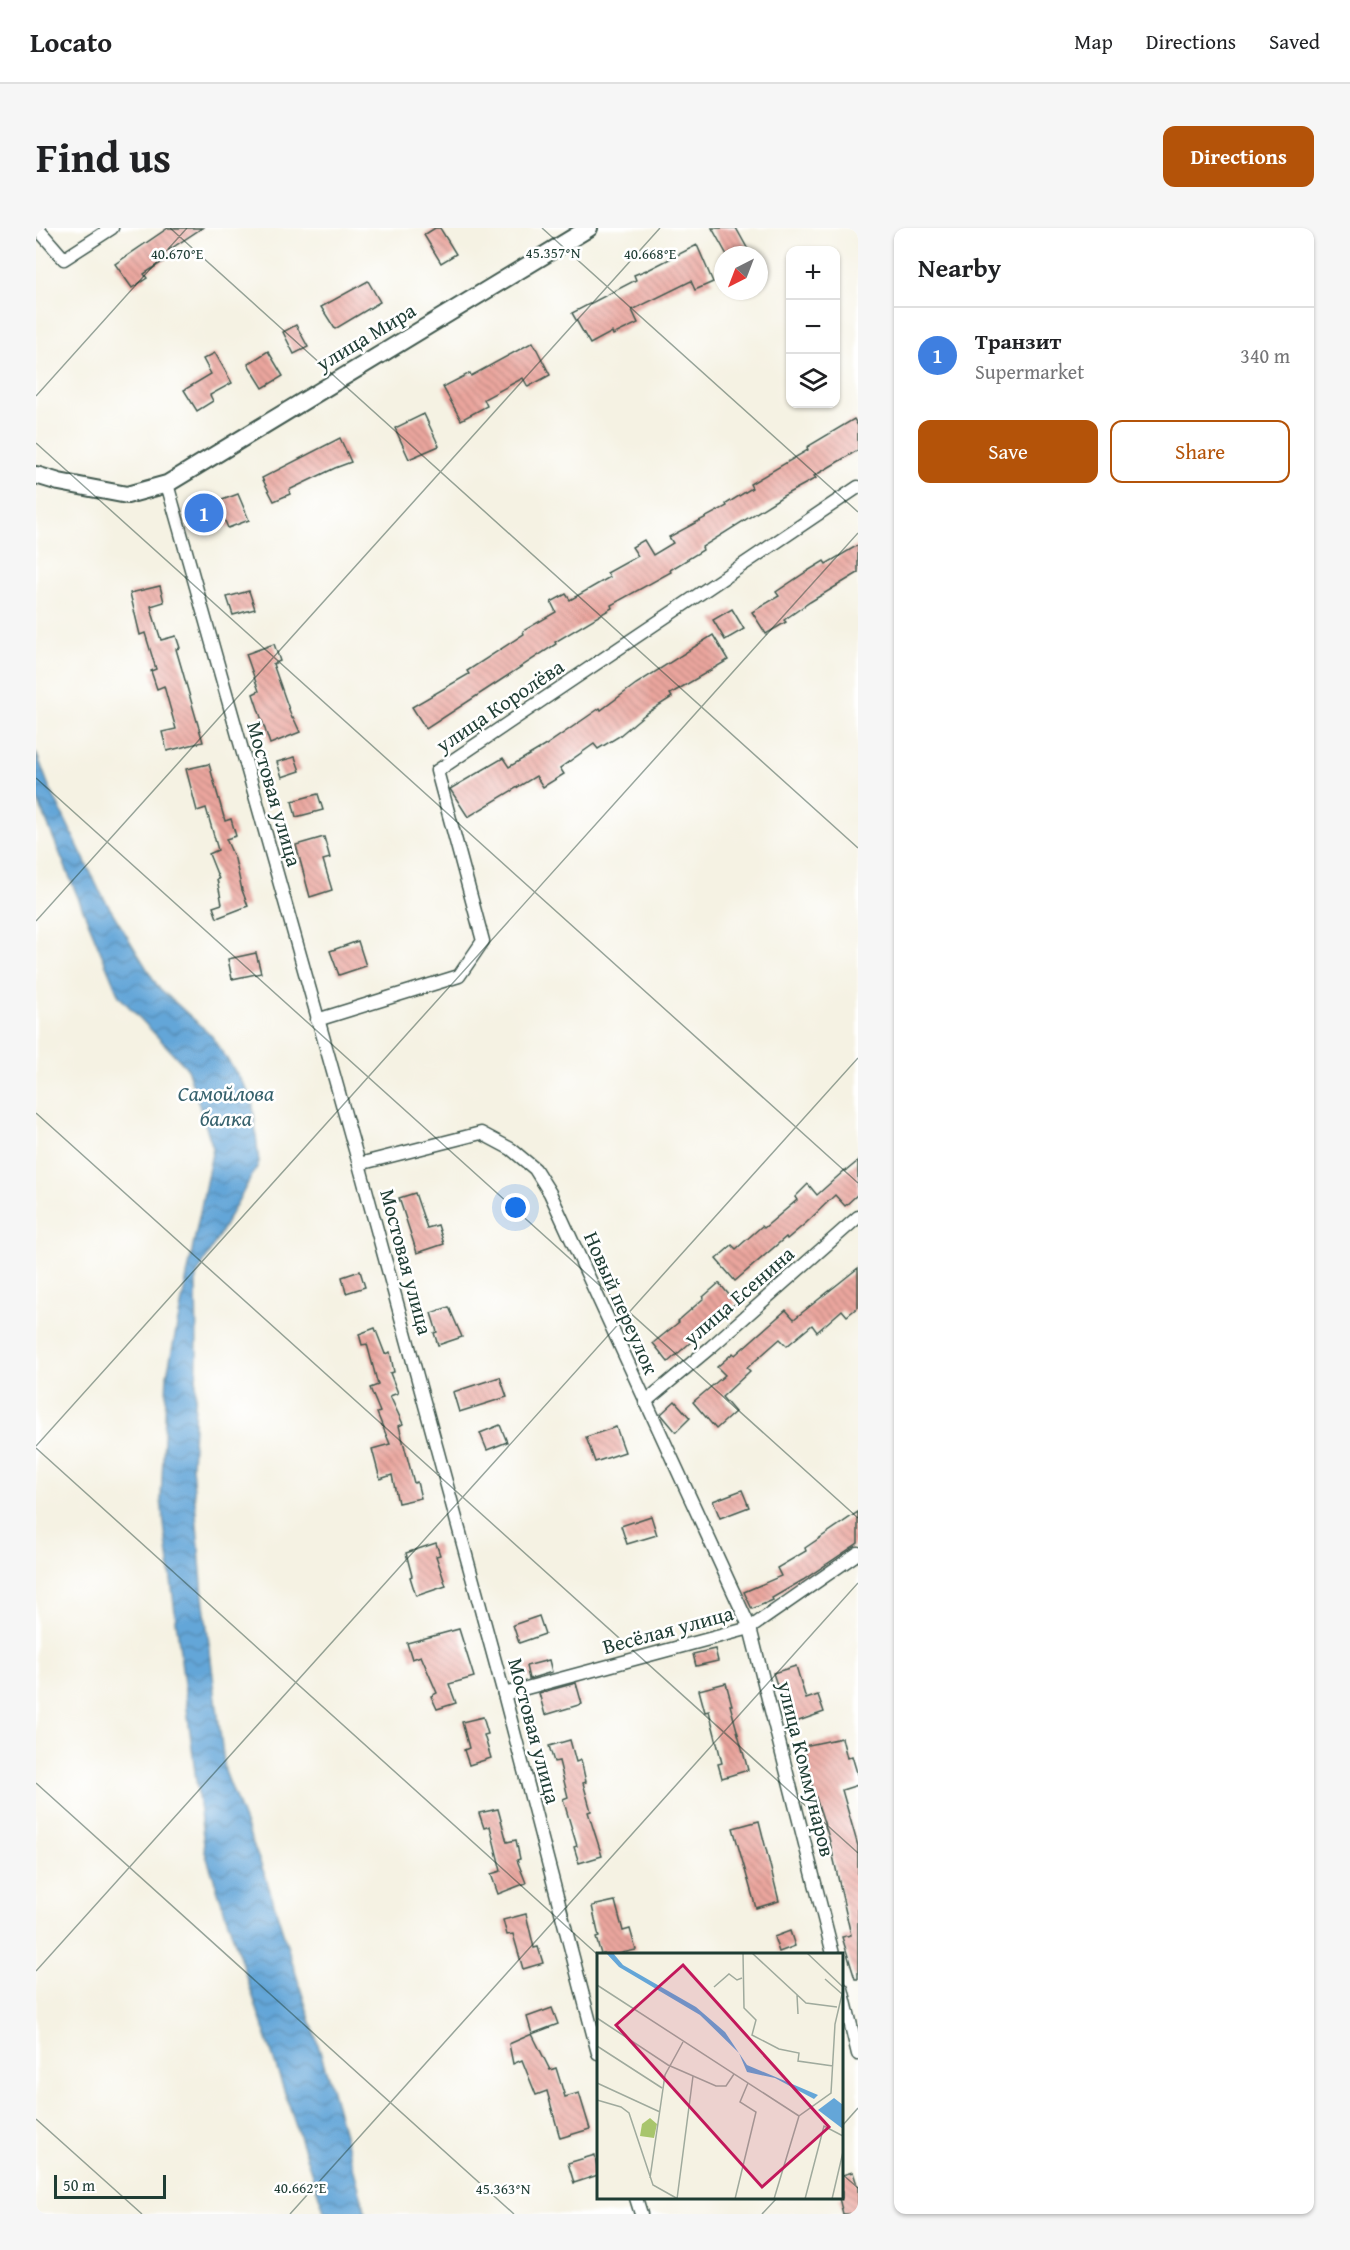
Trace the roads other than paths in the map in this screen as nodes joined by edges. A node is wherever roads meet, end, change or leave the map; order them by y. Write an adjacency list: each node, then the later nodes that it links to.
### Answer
1 (37, 228): 2 (street)
2 (112, 228)
3 (589, 228): 5 (main road, улица Мира)
4 (36, 475): 5 (main road, улица Мира)
5 (167, 484): 7 (street, Мостовая улица)
6 (858, 487): 7 (street, улица Королёва)
7 (317, 1020): 8 (street, Мостовая улица)
8 (359, 1164): 10 (street, Новый переулок); 13 (street, Мостовая улица)
9 (858, 1217): 10 (street, улица Есенина)
10 (645, 1402): 12 (street, Новый переулок)
11 (858, 1553): 12 (street, Весёлая улица)
12 (750, 1628): 13 (street, Весёлая улица); 14 (street, улица Коммунаров)
13 (504, 1694): 16 (street, Мостовая улица)
14 (833, 1953)
15 (843, 1993): 17 (street)
16 (597, 2050)
17 (858, 2054)
18 (636, 2199): 19 (street)
19 (641, 2214)

